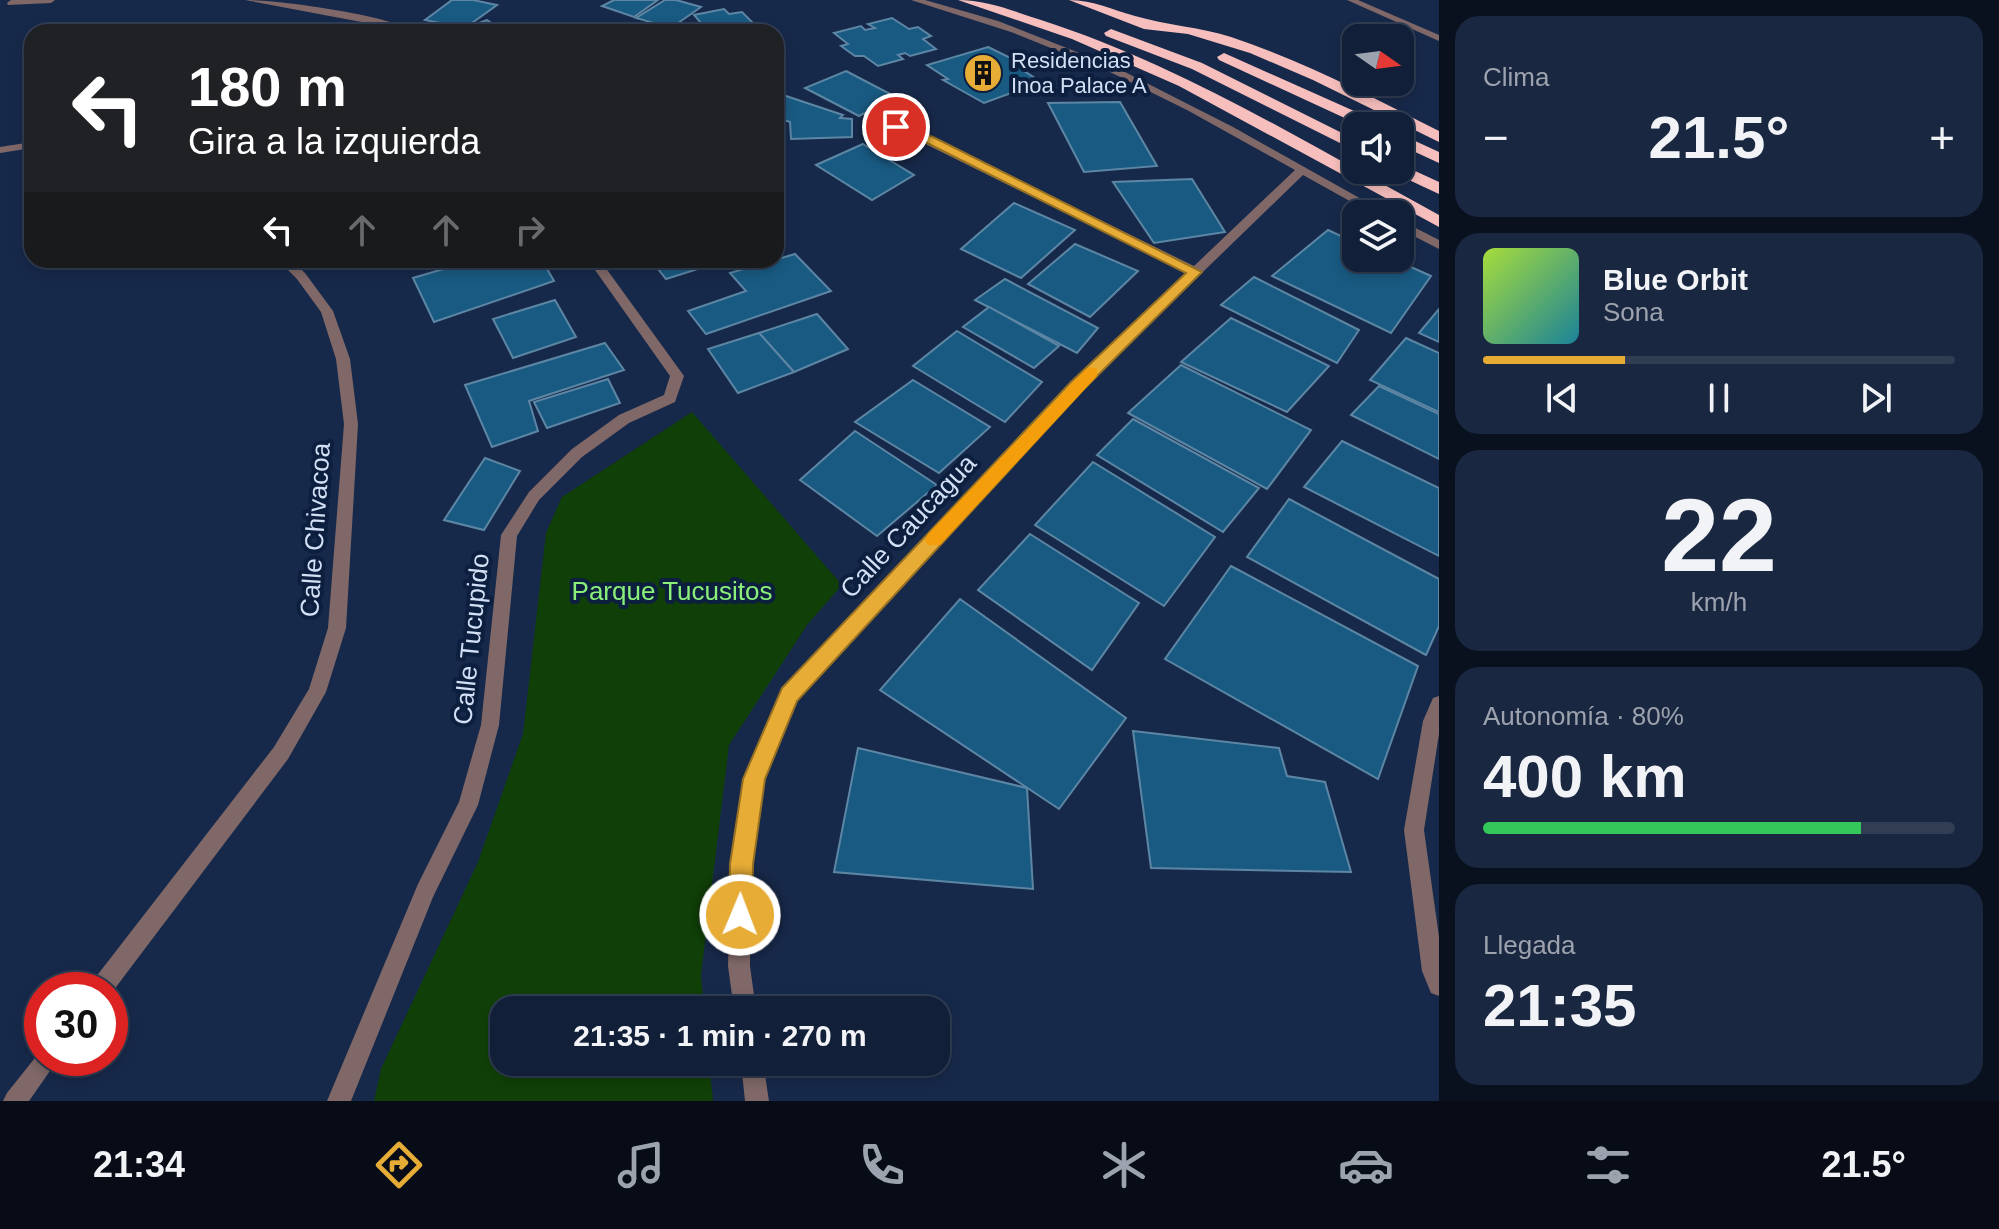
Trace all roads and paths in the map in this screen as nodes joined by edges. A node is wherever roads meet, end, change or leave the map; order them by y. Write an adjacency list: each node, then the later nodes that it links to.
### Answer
1 (51, 0): 8 (street)
2 (249, 0): 10 (street)
3 (915, 0): 20 (street)
4 (965, 0): 24 (highway)
5 (1014, 0): 15 (highway)
6 (1076, 0): 9 (highway)
7 (1351, 0): 11 (street)
8 (11, 3)
9 (1137, 21): 12 (highway); 14 (highway)
10 (383, 24)
11 (1439, 38)
12 (1343, 112)
13 (896, 127): 29 (street)
14 (1439, 137)
15 (1342, 139)
16 (24, 146): 18 (street)
17 (1414, 146): 19 (highway)
18 (0, 150)
19 (1439, 158)
20 (1301, 170): 23 (street); 29 (street, Calle Caucagua)
21 (1414, 176): 22 (highway)
22 (1439, 189)
23 (1356, 200)
24 (1439, 222)
25 (1414, 232): 26 (street)
26 (1439, 245)
27 (292, 268): 31 (street, Calle Chivacoa)
28 (600, 268): 37 (street, Calle Tucupido)
29 (1195, 272): 33 (street, Calle Caucagua)
30 (1437, 716): 32 (street)
31 (114, 972)
32 (1439, 985)
33 (743, 996)
34 (34, 1076): 36 (street)
35 (754, 1076): 38 (street)
36 (15, 1101)
37 (339, 1101)
38 (757, 1101)

